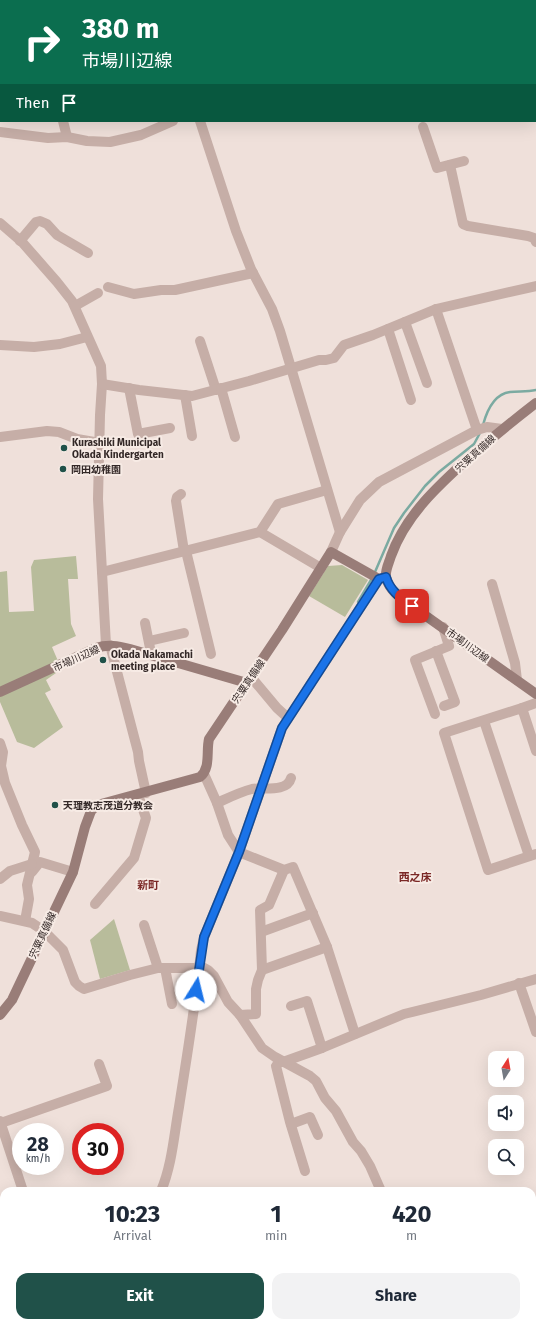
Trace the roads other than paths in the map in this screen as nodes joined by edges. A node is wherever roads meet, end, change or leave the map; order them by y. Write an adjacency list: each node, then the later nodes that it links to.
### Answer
1 (63, 122): 6 (street)
2 (171, 122): 6 (street)
3 (200, 122): 13 (street)
4 (423, 127): 8 (street)
5 (0, 132): 6 (street)
6 (67, 137)
7 (464, 160): 8 (street)
8 (450, 165): 11 (street)
9 (0, 223): 10 (street)
10 (20, 241): 12 (street); 17 (street)
11 (536, 242)
12 (88, 253)
13 (253, 273): 15 (street); 24 (street)
14 (536, 286): 18 (street)
15 (108, 287)
16 (98, 294): 17 (street)
17 (75, 306): 21 (street)
18 (436, 309): 19 (street); 33 (street)
19 (405, 322): 20 (street); 25 (street)
20 (388, 329): 24 (street); 30 (street)
21 (87, 337): 23 (street); 26 (street)
22 (200, 342): 28 (street)
23 (0, 345)
24 (292, 368): 28 (street); 39 (street)
25 (427, 383)
26 (102, 384): 27 (street); 38 (street)
27 (129, 388): 29 (street); 32 (street)
28 (218, 389): 29 (street); 37 (street)
29 (185, 395): 35 (street)
30 (411, 400)
31 (536, 403): 34 (main road, 宍粟真備線)
32 (170, 428)
33 (481, 429): 34 (street); 42 (street)
34 (502, 429): 47 (main road, 宍粟真備線)
35 (192, 436)
36 (0, 437): 38 (street)
37 (234, 437)
38 (100, 443): 46 (street)
39 (327, 490): 41 (street); 42 (street)
40 (181, 494): 43 (street)
41 (260, 532): 43 (street); 45 (street)
42 (340, 532): 44 (street)
43 (185, 551): 46 (street); 55 (street)
44 (331, 552): 45 (main road, 宍粟真備線); 47 (main road)
45 (320, 568): 57 (main road, 宍粟真備線)
46 (102, 572): 53 (street)
47 (383, 578): 50 (main road, 市場川辺線); 65 (street)
48 (492, 584): 58 (street)
49 (145, 623): 52 (street)
50 (443, 627): 54 (street); 58 (main road, 市場川辺線)
51 (184, 633): 52 (street)
52 (149, 641): 56 (street)
53 (108, 645): 56 (main road, 市場川辺線); 59 (main road, 市場川辺線); 73 (street)
54 (436, 651): 62 (street); 64 (street)
55 (211, 654)
56 (152, 657): 57 (main road, 市場川辺線)
57 (249, 680): 65 (street); 69 (main road, 宍粟真備線)
58 (517, 680): 60 (main road, 市場川辺線)
59 (0, 692)
60 (536, 694)
61 (536, 703): 63 (street)
62 (444, 706)
63 (522, 708): 66 (street); 68 (street)
64 (435, 714)
65 (286, 716): 72 (street)
66 (484, 721): 76 (street); 76 (street)
67 (0, 744): 71 (street)
68 (536, 751)
69 (204, 774): 73 (main road, 宍粟真備線); 74 (street)
70 (292, 778): 72 (street)
71 (2, 779): 77 (street)
72 (257, 790): 74 (street); 75 (street)
73 (142, 794): 79 (main road, 宍粟真備線); 82 (street)
74 (216, 803): 75 (street)
75 (237, 849): 78 (street); 90 (street)
76 (532, 855)
77 (32, 864): 80 (street); 81 (street)
78 (284, 870): 83 (street); 88 (street)
79 (73, 872): 80 (street); 87 (main road, 宍粟真備線)
80 (28, 878): 85 (street)
81 (0, 879)
82 (95, 904)
83 (313, 913): 88 (street); 89 (street)
84 (0, 916): 85 (street)
85 (25, 921): 87 (street)
86 (144, 925): 91 (street)
87 (44, 931): 91 (street); 97 (main road, 宍粟真備線)
88 (261, 932): 92 (street)
89 (327, 947): 92 (street); 100 (street)
90 (197, 967): 91 (street); 98 (street); 109 (street)
91 (162, 968): 95 (street)
92 (262, 970): 98 (street)
93 (536, 979): 94 (street)
94 (519, 983): 99 (street); 100 (street)
95 (172, 1004)
96 (291, 1006): 101 (street)
97 (0, 1015)
98 (240, 1015): 102 (street)
99 (536, 1032)
100 (354, 1034): 101 (street)
101 (322, 1048): 102 (street)
102 (282, 1061): 105 (street); 110 (street)
103 (99, 1064): 104 (street)
104 (0, 1122): 108 (street)
105 (291, 1124): 106 (street); 107 (street)
106 (318, 1135)
107 (305, 1171)
108 (22, 1187)
109 (163, 1187)
110 (379, 1187)

